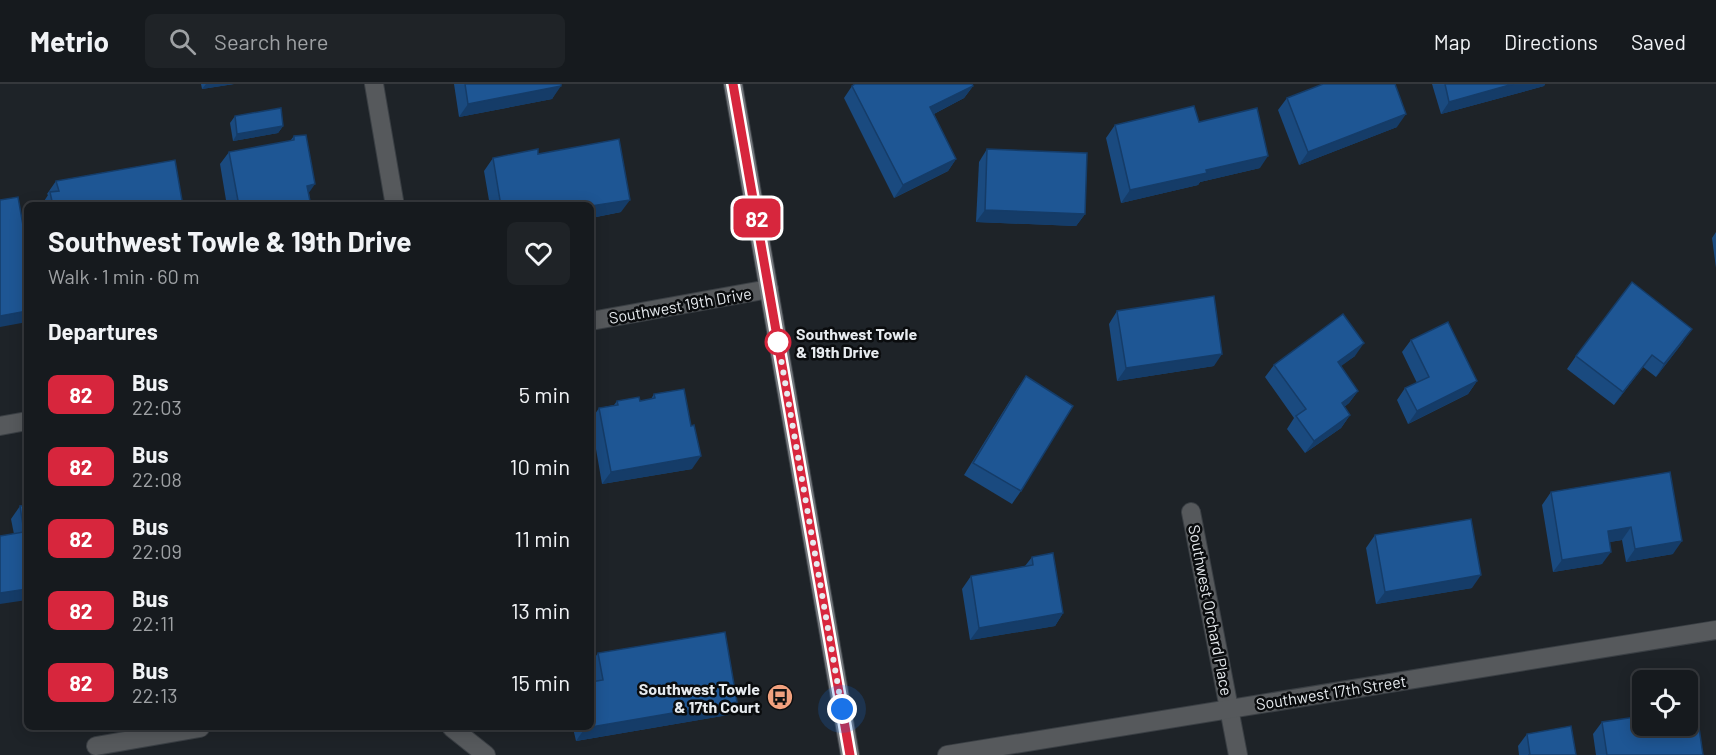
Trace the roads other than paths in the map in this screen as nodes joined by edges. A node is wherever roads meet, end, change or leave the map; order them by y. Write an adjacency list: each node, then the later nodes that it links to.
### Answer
1 (374, 84): 3 (street)
2 (734, 84): 4 (main road)
3 (394, 202)
4 (769, 289): 5 (street, Southwest 19th Drive); 15 (main road)
5 (594, 320)
6 (24, 422): 7 (street)
7 (0, 426)
8 (1191, 512): 10 (street, Southwest Orchard Place)
9 (1716, 630): 10 (street, Southwest 17th Street)
10 (1230, 708): 16 (street, Southwest 17th Street); 17 (street, Southwest Orchard Place)
11 (188, 730): 13 (street)
12 (455, 730): 14 (street)
13 (96, 746)
14 (486, 755)
15 (850, 755)
16 (947, 755)
17 (1238, 755)

